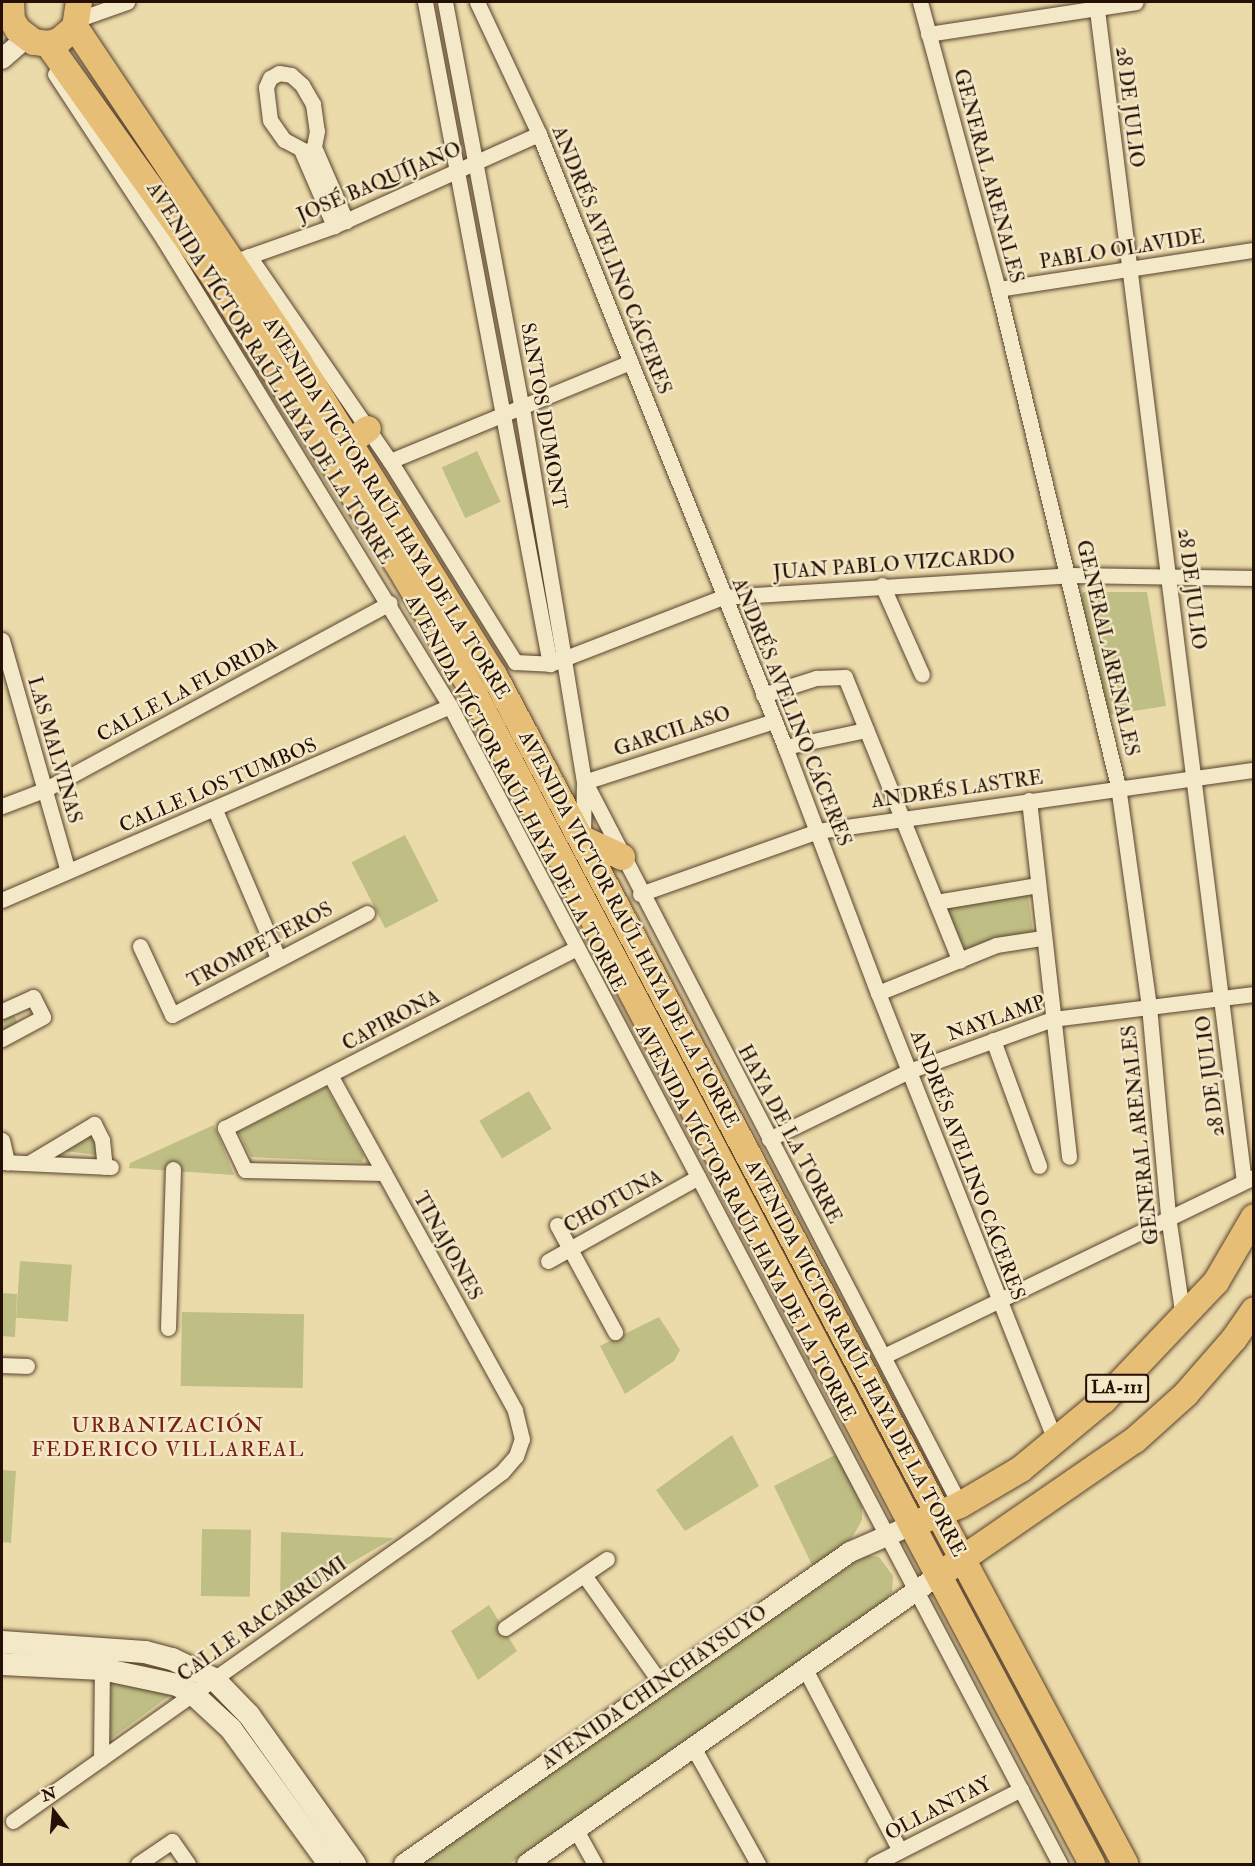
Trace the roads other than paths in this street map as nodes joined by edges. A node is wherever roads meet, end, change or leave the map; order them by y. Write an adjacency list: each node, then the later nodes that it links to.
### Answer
1 (127, 2): 9 (street)
2 (425, 2): 16 (street, SANTOS DUMONT)
3 (445, 2): 15 (street, SANTOS DUMONT)
4 (477, 2): 13 (street, ANDRÉS AVELINO CÁCERES)
5 (920, 2): 10 (street, GENERAL ARENALES)
6 (1136, 2): 7 (street)
7 (1096, 4): 10 (street); 20 (street, 28 DE JULIO)
8 (8, 6): 11 (main road, AVENIDA VICTOR RAÚL HAYA DE LA TORRE)
9 (78, 16): 11 (main road); 19 (main road, AVENIDA VICTOR RAÚL HAYA DE LA TORRE)
10 (928, 34): 21 (street, GENERAL ARENALES)
11 (36, 41): 12 (street); 32 (street, AVENIDA VÍCTOR RAÚL HAYA DE LA TORRE); 100 (main road, AVENIDA VICTOR RAÚL HAYA DE LA TORRE)
12 (2, 59)
13 (539, 134): 15 (street, JOSÉ BAQUÍJANO); 22 (street, ANDRÉS AVELINO CÁCERES)
14 (308, 149): 14 (street); 17 (street)
15 (477, 163): 16 (street, JOSÉ BAQUÍJANO); 23 (street, SANTOS DUMONT)
16 (459, 171): 17 (street, JOSÉ BAQUÍJANO); 24 (street, SANTOS DUMONT)
17 (340, 223): 19 (street, JOSÉ BAQUÍJANO)
18 (1254, 250): 20 (street, PABLO OLAVIDE)
19 (241, 259): 25 (main road, AVENIDA VICTOR RAÚL HAYA DE LA TORRE)
20 (1129, 268): 21 (street, PABLO OLAVIDE); 28 (street, 28 DE JULIO)
21 (998, 289): 27 (street, GENERAL ARENALES)
22 (630, 362): 23 (street); 31 (street, ANDRÉS AVELINO CÁCERES)
23 (522, 408): 24 (street); 34 (street, SANTOS DUMONT)
24 (504, 415): 26 (street); 34 (street, SANTOS DUMONT)
25 (359, 435): 26 (street); 51 (main road, AVENIDA VICTOR RAÚL HAYA DE LA TORRE)
26 (390, 461): 34 (street, JUAN PABLO VIZCARDO)
27 (1070, 575): 28 (street, JUAN PABLO VIZCARDO); 30 (street, JUAN PABLO VIZCARDO); 44 (street, GENERAL ARENALES)
28 (1169, 575): 29 (street, JUAN PABLO VIZCARDO); 42 (street, 28 DE JULIO)
29 (1254, 578)
30 (882, 585): 31 (street, JUAN PABLO VIZCARDO); 35 (street)
31 (723, 597): 34 (street, JUAN PABLO VIZCARDO); 36 (street, ANDRÉS AVELINO CÁCERES)
32 (390, 603): 37 (street, AVENIDA VÍCTOR RAÚL HAYA DE LA TORRE); 45 (street, CALLE LA FLORIDA)
33 (2, 640): 45 (street, LAS MALVINAS)
34 (557, 662): 43 (street, SANTOS DUMONT)
35 (922, 675)
36 (763, 695): 38 (street, ANDRÉS AVELINO CÁCERES); 39 (street)
37 (450, 706): 48 (street, CALLE LOS TUMBOS); 61 (street, AVENIDA VÍCTOR RAÚL HAYA DE LA TORRE)
38 (774, 721): 40 (street, ANDRÉS AVELINO CÁCERES); 43 (street, GARCILASO)
39 (866, 730): 40 (street); 49 (street)
40 (785, 747): 50 (street, ANDRÉS AVELINO CÁCERES)
41 (1254, 770): 42 (street, ANDRÉS LASTRE)
42 (1194, 776): 44 (street, ANDRÉS LASTRE); 66 (street, 28 DE JULIO)
43 (584, 782): 51 (street, SANTOS DUMONT); 52 (street, HAYA DE LA TORRE)
44 (1118, 786): 46 (street, ANDRÉS LASTRE); 67 (street, GENERAL ARENALES)
45 (44, 790): 47 (street, CALLE LA FLORIDA); 53 (street, LAS MALVINAS)
46 (1029, 800): 49 (street, ANDRÉS LASTRE); 54 (street)
47 (2, 806)
48 (215, 810): 53 (street, CALLE LOS TUMBOS); 62 (street)
49 (900, 817): 50 (street, ANDRÉS LASTRE); 57 (street)
50 (818, 831): 55 (street, ANDRÉS LASTRE); 64 (street, ANDRÉS AVELINO CÁCERES)
51 (583, 839): 52 (main road); 99 (main road, AVENIDA VICTOR RAÚL HAYA DE LA TORRE)
52 (622, 857): 55 (street, HAYA DE LA TORRE)
53 (68, 871): 56 (street, CALLE LOS TUMBOS)
54 (1038, 885): 57 (street); 59 (street)
55 (640, 894): 74 (street, HAYA DE LA TORRE)
56 (2, 900)
57 (936, 902): 63 (street)
58 (367, 913): 62 (street, TROMPETEROS)
59 (1042, 938): 63 (street); 69 (street)
60 (140, 946): 62 (street, TROMPETEROS)
61 (576, 948): 73 (street, CAPIRONA); 82 (street, AVENIDA VÍCTOR RAÚL HAYA DE LA TORRE)
62 (278, 958)
63 (960, 961): 64 (street)
64 (878, 993): 72 (street, ANDRÉS AVELINO CÁCERES)
65 (1254, 994): 66 (street, NAYLAMP)
66 (1222, 997): 67 (street, NAYLAMP); 83 (street, 28 DE JULIO)
67 (1149, 1006): 69 (street, NAYLAMP); 84 (street, GENERAL ARENALES)
68 (2, 1011): 70 (street)
69 (1053, 1019): 71 (street, NAYLAMP); 76 (street)
70 (2, 1039)
71 (993, 1040): 72 (street, NAYLAMP); 79 (street)
72 (909, 1071): 74 (street, NAYLAMP); 89 (street, ANDRÉS AVELINO CÁCERES)
73 (330, 1075): 81 (street, TINAJONES); 81 (street, CAPIRONA)
74 (769, 1139): 94 (street, HAYA DE LA TORRE)
75 (2, 1140): 77 (street)
76 (1069, 1157)
77 (4, 1162): 78 (street)
78 (29, 1163): 78 (street)
79 (1039, 1166)
80 (173, 1169): 92 (street)
81 (384, 1173): 97 (street, TINAJONES)
82 (698, 1177): 87 (street, CHOTUNA); 101 (street, AVENIDA VÍCTOR RAÚL HAYA DE LA TORRE)
83 (1249, 1179): 84 (street)
84 (1168, 1216): 89 (street); 91 (street, GENERAL ARENALES)
85 (1254, 1217): 91 (main road, LA-111)
86 (556, 1225): 87 (street)
87 (568, 1249): 88 (street, CHOTUNA); 93 (street)
88 (548, 1261)
89 (998, 1299): 94 (street); 98 (street, ANDRÉS AVELINO CÁCERES)
90 (1254, 1310): 103 (main road, LA-111)
91 (1183, 1318): 98 (main road, LA-111)
92 (168, 1328)
93 (615, 1332)
94 (884, 1356): 99 (street, HAYA DE LA TORRE)
95 (2, 1365): 96 (street)
96 (27, 1366)
97 (522, 1439): 114 (street, CALLE RACARRUMI)
98 (1056, 1443): 99 (main road, LA-111)
99 (950, 1510): 100 (main road, LA-111); 103 (main road, AVENIDA VICTOR RAÚL HAYA DE LA TORRE)
100 (912, 1525): 101 (street, AVENIDA CHINCHAYSUYO); 105 (main road, AVENIDA VICTOR RAÚL HAYA DE LA TORRE)
101 (885, 1535): 106 (street, AVENIDA VÍCTOR RAÚL HAYA DE LA TORRE); 115 (street, AVENIDA CHINCHAYSUYO)
102 (607, 1559): 104 (street)
103 (963, 1559): 105 (main road, LA-111); 135 (main road, AVENIDA VICTOR RAÚL HAYA DE LA TORRE)
104 (584, 1575): 107 (street); 115 (street)
105 (939, 1575): 106 (street); 134 (main road, AVENIDA VICTOR RAÚL HAYA DE LA TORRE)
106 (915, 1592): 113 (street); 120 (street, AVENIDA VÍCTOR RAÚL HAYA DE LA TORRE)
107 (505, 1628)
108 (2, 1642): 109 (main road)
109 (58, 1644): 111 (main road); 114 (main road)
110 (2, 1664): 111 (main road)
111 (56, 1666): 112 (main road)
112 (102, 1669): 116 (main road); 118 (street)
113 (806, 1669): 117 (street); 123 (street)
114 (214, 1679): 116 (street, CALLE RACARRUMI); 119 (main road)
115 (660, 1682): 128 (street, AVENIDA CHINCHAYSUYO)
116 (192, 1693): 118 (street, CALLE RACARRUMI); 119 (main road)
117 (693, 1747): 122 (street); 131 (street)
118 (101, 1760): 121 (street, CALLE RACARRUMI)
119 (270, 1762): 126 (main road); 127 (main road)
120 (1021, 1789): 123 (street, OLLANTAY); 133 (street, AVENIDA VÍCTOR RAÚL HAYA DE LA TORRE)
121 (13, 1821)
122 (576, 1830): 129 (street); 130 (street)
123 (900, 1851): 132 (street, OLLANTAY)
124 (138, 1864): 125 (street)
125 (188, 1864)
126 (329, 1864)
127 (355, 1864)
128 (404, 1864)
129 (527, 1864)
130 (595, 1864)
131 (758, 1864)
132 (874, 1864)
133 (1060, 1864)
134 (1092, 1864)
135 (1125, 1864)

